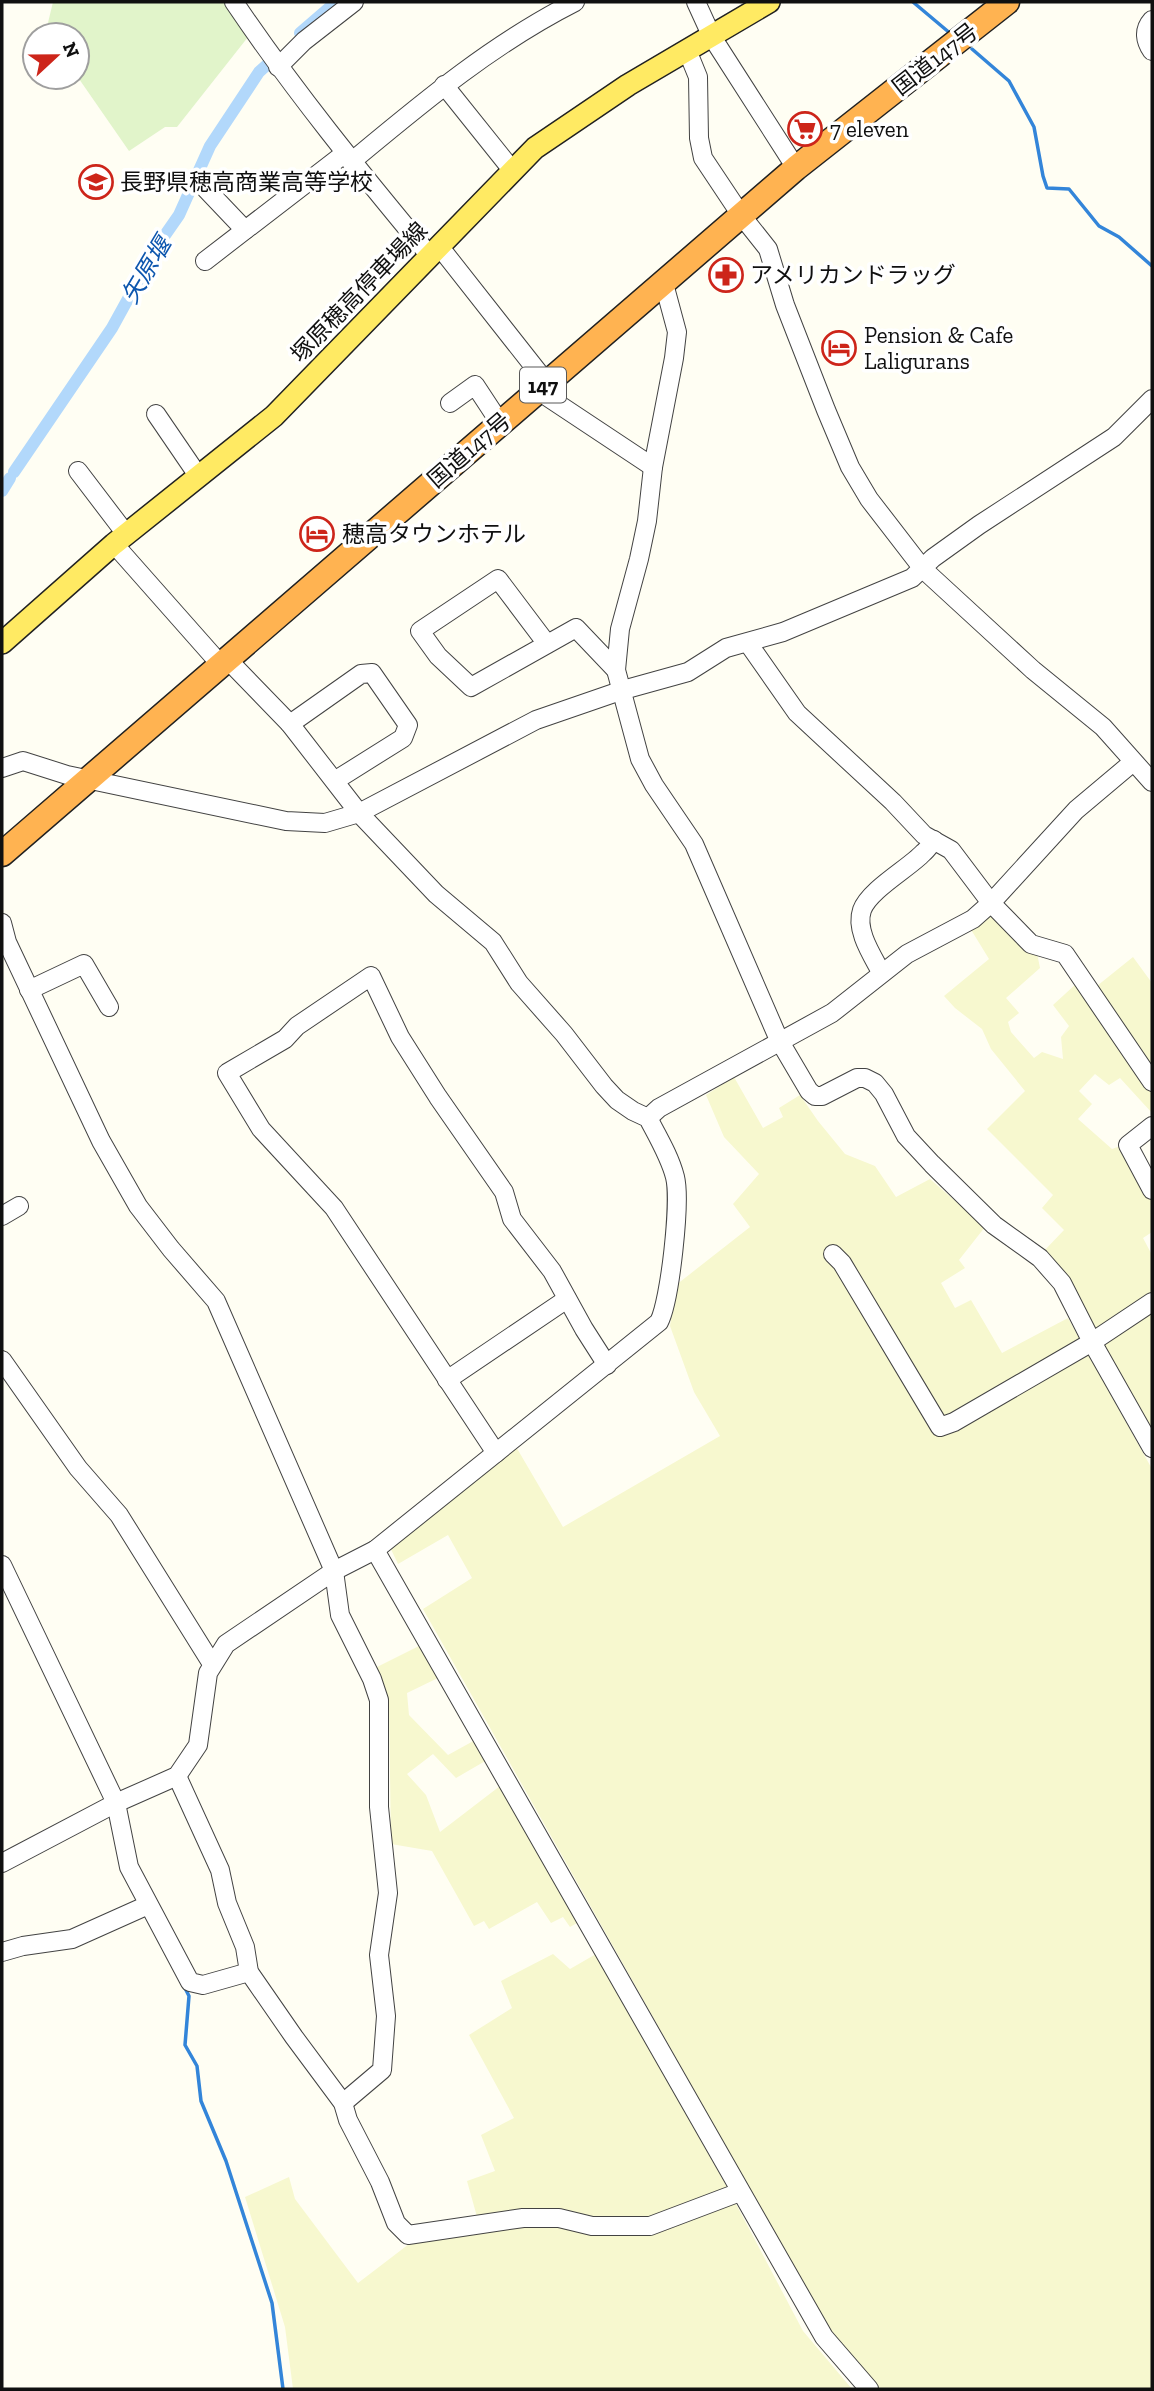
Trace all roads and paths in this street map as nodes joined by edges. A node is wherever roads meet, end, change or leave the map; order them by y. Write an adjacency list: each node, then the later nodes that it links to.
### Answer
1 (234, 2): 11 (street)
2 (354, 2): 11 (street)
3 (575, 2): 12 (street)
4 (696, 2): 8 (street)
5 (769, 2): 8 (main road, 塚原穂高停車場線)
6 (1007, 2): 14 (highway, 国道147号 / 147)
7 (1152, 20): 10 (street)
8 (712, 37): 9 (main road, 塚原穂高停車場線); 14 (street)
9 (687, 50): 15 (main road, 塚原穂高停車場線); 17 (street)
10 (1152, 51)
11 (278, 67): 13 (street)
12 (444, 85): 13 (street); 15 (street)
13 (348, 158): 18 (street); 19 (street)
14 (796, 168): 17 (highway, 国道147号 / 147)
15 (512, 170): 19 (main road, 塚原穂高停車場線)
16 (206, 189): 18 (street)
17 (741, 215): 21 (highway, 国道147号 / 147); 31 (street)
18 (245, 230): 20 (street)
19 (434, 251): 22 (street); 29 (main road, 塚原穂高停車場線)
20 (205, 261)
21 (663, 280): 22 (highway, 国道147号 / 147); 27 (street)
22 (542, 386): 26 (highway, 国道147号 / 147); 27 (street)
23 (1152, 398): 31 (street)
24 (450, 403): 26 (street)
25 (156, 414): 29 (street)
26 (500, 423): 35 (highway, 国道147号 / 147)
27 (653, 467): 36 (street)
28 (78, 471): 30 (street)
29 (199, 477): 30 (main road, 塚原穂高停車場線)
30 (120, 539): 32 (main road, 塚原穂高停車場線); 35 (street)
31 (923, 569): 33 (street); 39 (street)
32 (2, 643)
33 (748, 643): 37 (street); 45 (street)
34 (547, 644): 34 (street); 36 (street)
35 (224, 662): 38 (street); 41 (highway, 国道147号 / 147)
36 (616, 670): 37 (street)
37 (623, 690): 44 (street); 52 (street)
38 (290, 724): 42 (street); 42 (street)
39 (1133, 762): 43 (street); 47 (street)
40 (2, 768): 41 (street)
41 (88, 779): 44 (street); 46 (highway, 国道147号 / 147)
42 (336, 780): 44 (street)
43 (1152, 782)
44 (359, 813): 54 (street)
45 (934, 840): 47 (street); 49 (street)
46 (2, 854)
47 (991, 903): 49 (street); 53 (street)
48 (2, 923): 50 (street)
49 (881, 972): 52 (street)
50 (29, 990): 51 (street); 70 (street)
51 (108, 1007)
52 (779, 1040): 54 (street); 62 (street)
53 (1152, 1082)
54 (648, 1118): 64 (street)
55 (1152, 1126): 56 (street)
56 (1152, 1190)
57 (19, 1206): 58 (street)
58 (2, 1216)
59 (833, 1254): 62 (street)
60 (567, 1299): 64 (street); 65 (street); 65 (street)
61 (1152, 1302): 62 (street)
62 (1092, 1342): 66 (street)
63 (2, 1360): 71 (street)
64 (607, 1364): 67 (street)
65 (447, 1380): 67 (street)
66 (1152, 1448)
67 (496, 1453): 68 (street)
68 (380, 1545): 70 (street); 79 (street)
69 (2, 1565): 73 (street)
70 (334, 1571): 71 (street); 78 (street)
71 (212, 1664): 72 (street)
72 (177, 1776): 73 (street); 77 (street)
73 (116, 1803): 74 (street); 75 (street)
74 (2, 1863)
75 (148, 1905): 76 (street); 77 (street)
76 (2, 1952)
77 (249, 1972): 78 (street)
78 (343, 2103): 79 (street)
79 (740, 2192): 80 (street)
80 (869, 2389)

